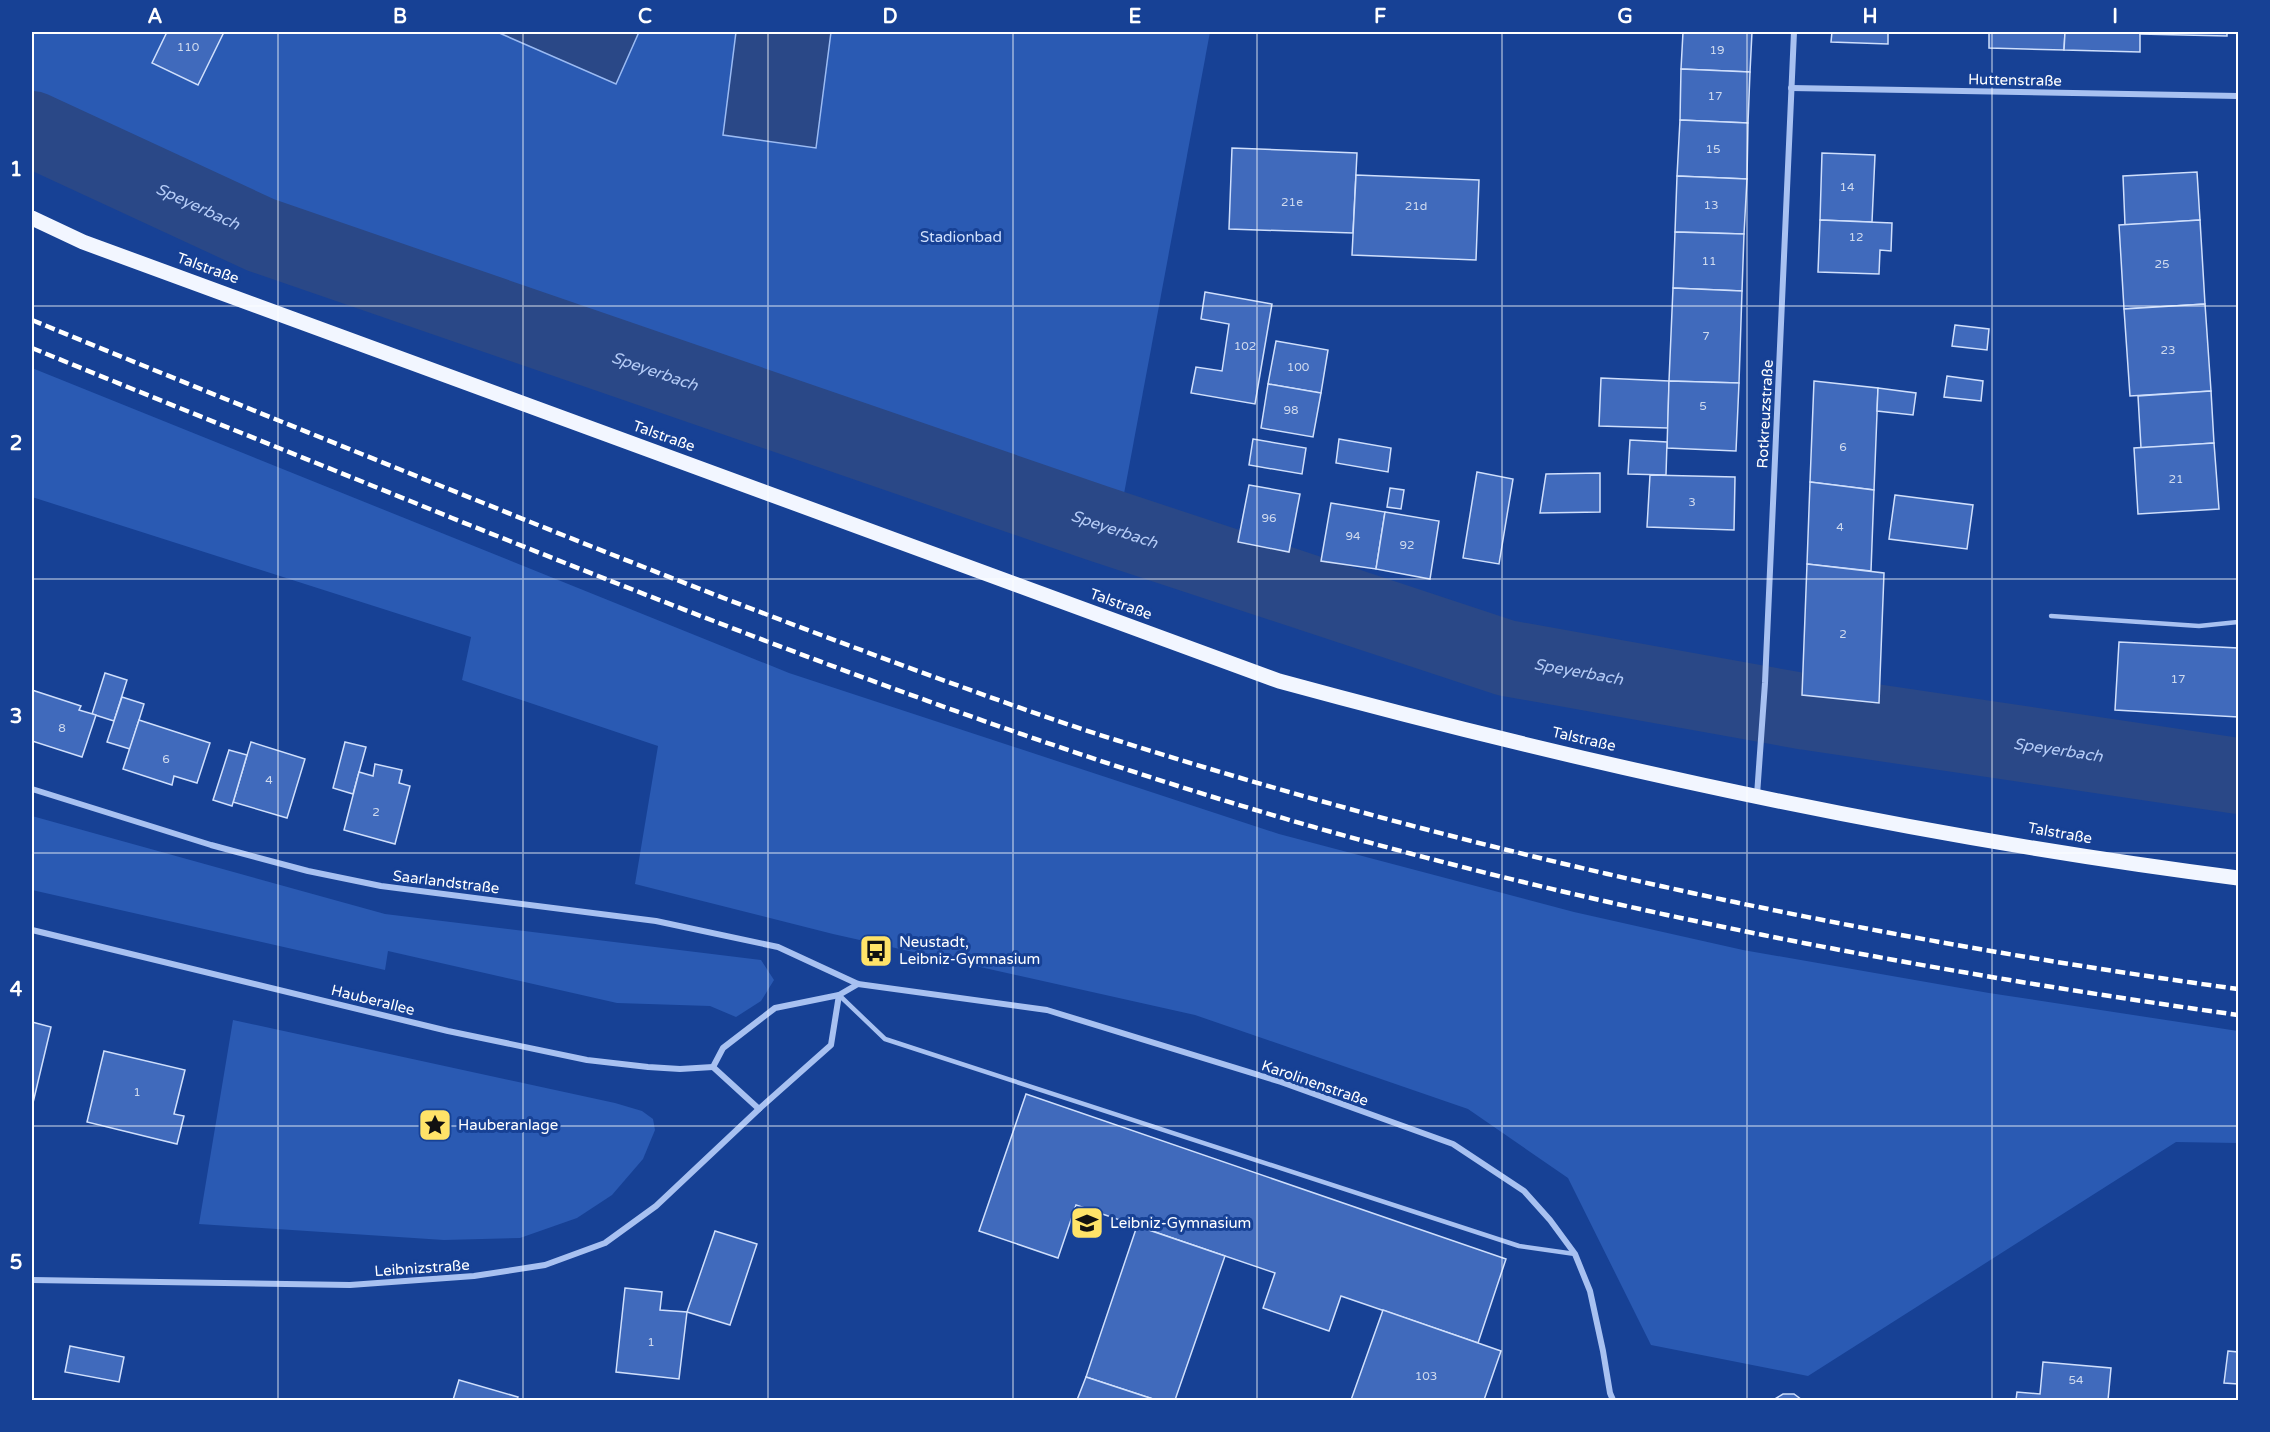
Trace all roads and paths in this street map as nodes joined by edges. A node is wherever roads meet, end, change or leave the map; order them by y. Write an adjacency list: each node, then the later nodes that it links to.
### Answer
1 (1794, 32): 2 (street, Rotkreuzstraße)
2 (1791, 88): 3 (street, Huttenstraße); 8 (street, Rotkreuzstraße)
3 (2238, 96)
4 (32, 218): 8 (main road, Talstraße)
5 (2051, 616): 6 (lane)
6 (2238, 622)
7 (32, 789): 11 (street, Saarlandstraße)
8 (1756, 797): 9 (main road, Talstraße)
9 (2238, 878)
10 (32, 930): 13 (street, Hauberallee)
11 (858, 984): 12 (street); 15 (street, Karolinenstraße)
12 (839, 995): 13 (street); 14 (street, Leibnizstraße); 15 (lane)
13 (713, 1067): 14 (street)
14 (759, 1109): 16 (street, Leibnizstraße)
15 (1575, 1254): 17 (street, Karolinenstraße)
16 (32, 1280)
17 (1610, 1393): 18 (lane); 19 (street, Karolinenstraße)
18 (1608, 1401)
19 (1613, 1401)

